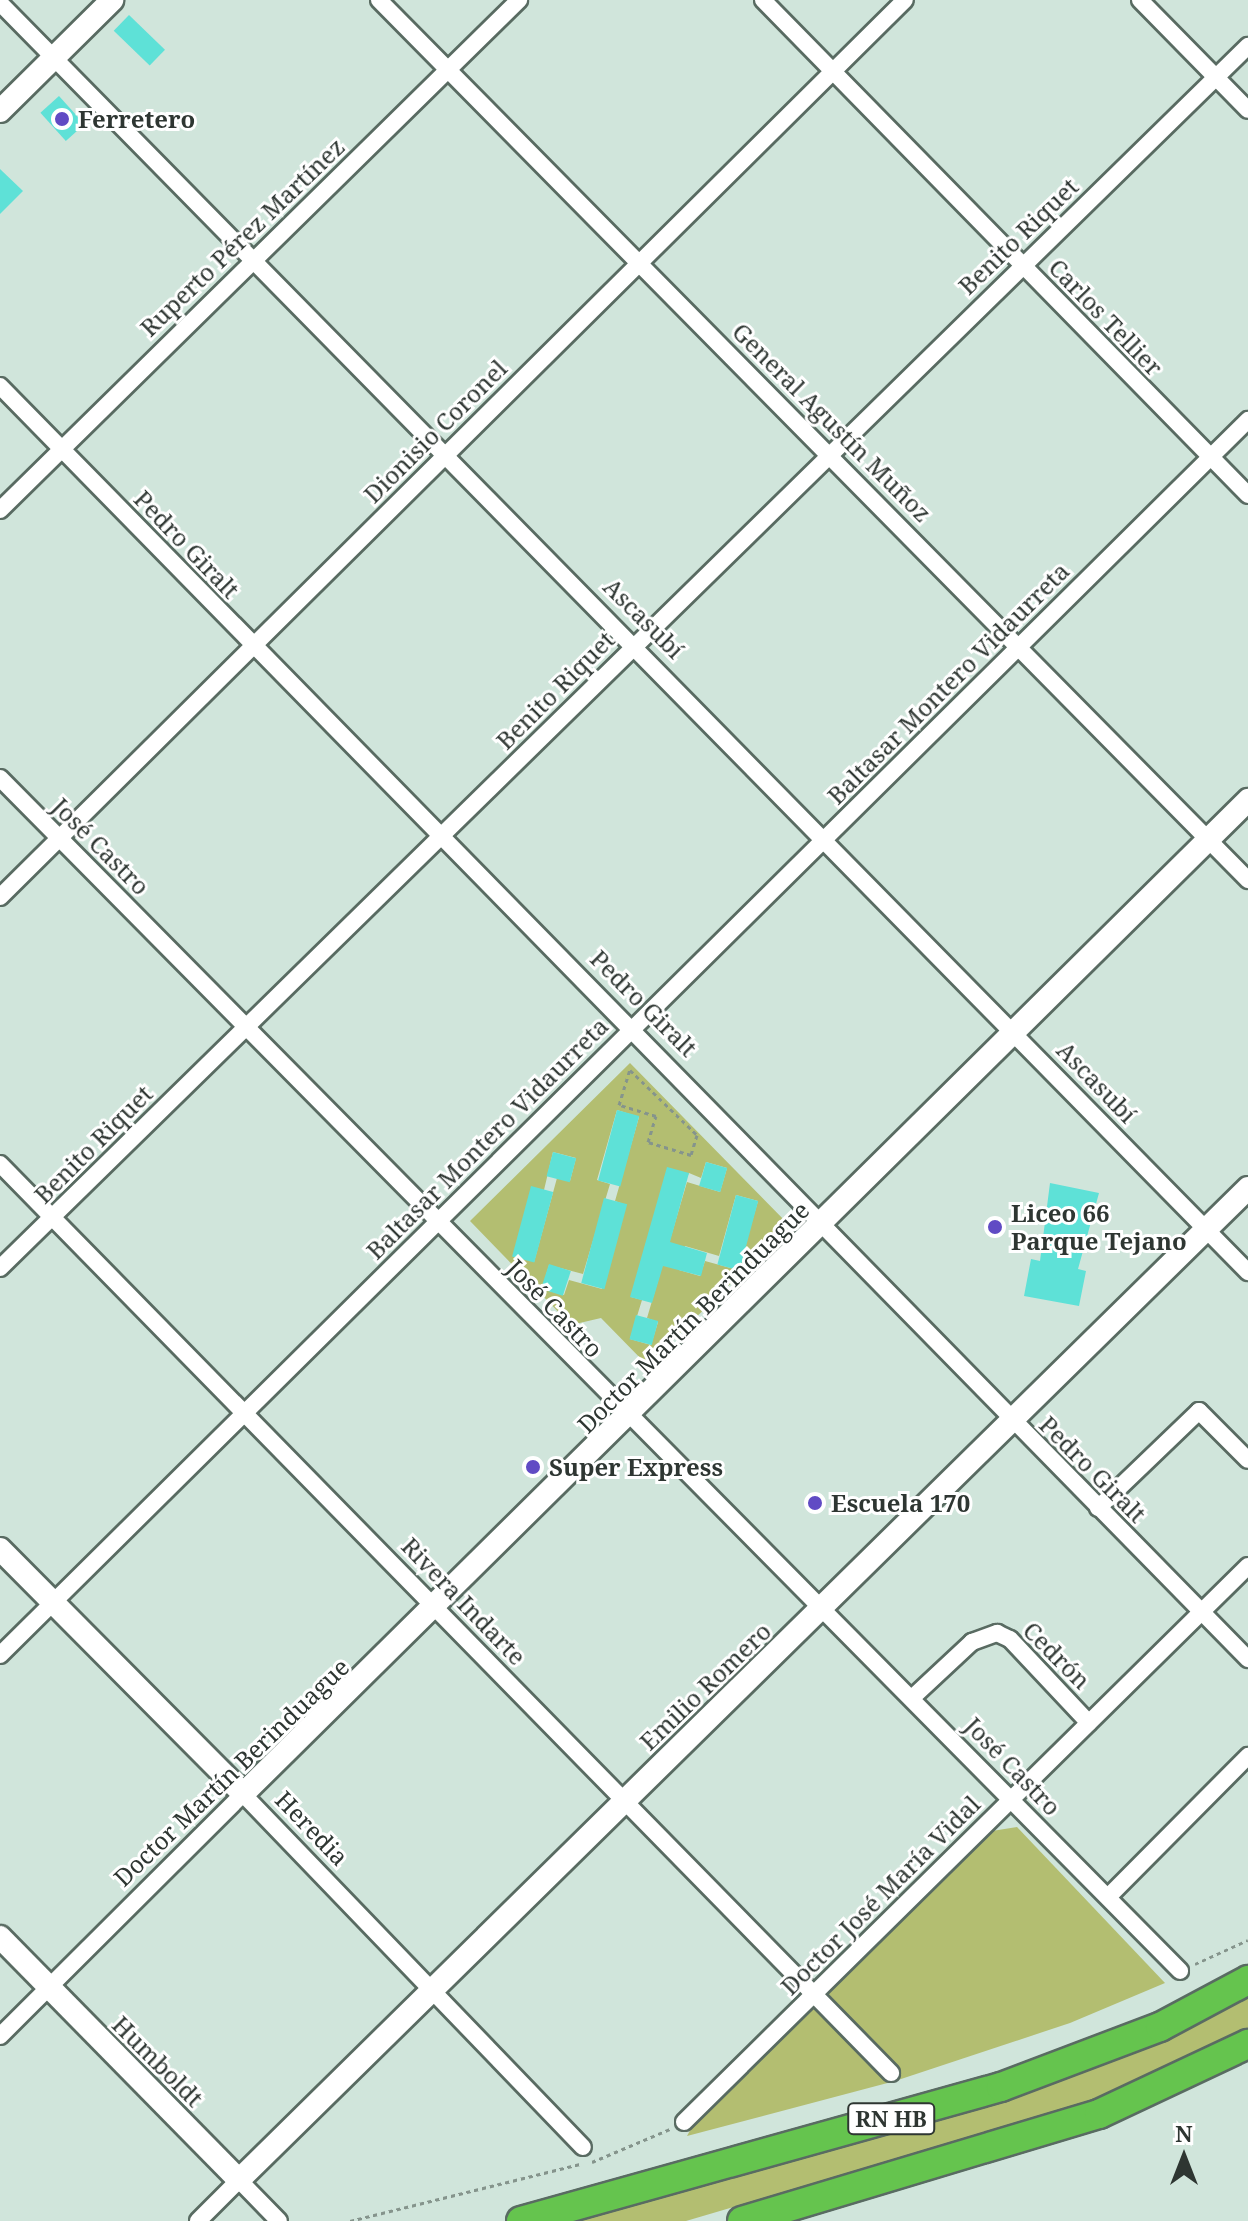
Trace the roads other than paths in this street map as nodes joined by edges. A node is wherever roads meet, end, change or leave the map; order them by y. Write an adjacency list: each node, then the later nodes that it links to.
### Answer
1 (112, 0): 9 (street)
2 (379, 0): 10 (street, General Agustín Muñoz)
3 (519, 0): 10 (street, Ruperto Pérez Martínez)
4 (763, 0): 11 (street, Carlos Tellier)
5 (905, 0): 11 (street, Dionisio Coronel)
6 (1140, 0): 12 (street)
7 (0, 3): 9 (street, Ascasubí)
8 (1248, 46): 12 (street, Benito Riquet)
9 (53, 58): 14 (street); 16 (street, Ascasubí)
10 (450, 69): 15 (street, General Agustín Muñoz); 16 (street, Ruperto Pérez Martínez)
11 (833, 71): 15 (street, Dionisio Coronel); 17 (street, Carlos Tellier)
12 (1216, 77): 13 (street); 17 (street, Benito Riquet)
13 (1248, 110)
14 (0, 111)
15 (641, 260): 21 (street, Dionisio Coronel); 22 (street, General Agustín Muñoz)
16 (252, 261): 20 (street, Ruperto Pérez Martínez); 21 (street, Ascasubí)
17 (1022, 265): 22 (street, Benito Riquet); 23 (street, Carlos Tellier)
18 (0, 386): 20 (street, Pedro Giralt)
19 (1248, 420): 23 (street, Baltasar Montero Vidaurreta)
20 (62, 448): 25 (street, Ruperto Pérez Martínez); 28 (street, Pedro Giralt)
21 (447, 454): 26 (street, Ascasubí); 28 (street, Dionisio Coronel)
22 (830, 454): 26 (street, Benito Riquet); 27 (street, General Agustín Muñoz)
23 (1211, 457): 24 (street, Carlos Tellier); 27 (street, Baltasar Montero Vidaurreta)
24 (1248, 495)
25 (0, 510)
26 (636, 644): 31 (street, Benito Riquet); 33 (street, Ascasubí)
27 (1020, 646): 33 (street, Baltasar Montero Vidaurreta); 34 (street, General Agustín Muñoz)
28 (251, 647): 31 (street, Pedro Giralt); 32 (street, Dionisio Coronel)
29 (0, 778): 32 (street, José Castro)
30 (1248, 800): 34 (street, Doctor Martín Berinduague)
31 (443, 835): 37 (street, Benito Riquet); 38 (street, Pedro Giralt)
32 (59, 838): 36 (street, Dionisio Coronel); 37 (street, José Castro)
33 (826, 838): 38 (street, Baltasar Montero Vidaurreta); 39 (street, Ascasubí)
34 (1208, 839): 35 (street, General Agustín Muñoz); 39 (street, Doctor Martín Berinduague)
35 (1248, 880)
36 (0, 897)
37 (247, 1025): 42 (street, Benito Riquet); 43 (street, José Castro)
38 (635, 1027): 43 (street, Baltasar Montero Vidaurreta); 44 (street, Pedro Giralt)
39 (1017, 1034): 44 (street, Doctor Martín Berinduague); 45 (street, Ascasubí)
40 (0, 1164): 42 (street, Rivera Indarte)
41 (1248, 1188): 45 (street, Emilio Romero)
42 (53, 1217): 46 (street, Benito Riquet); 48 (street, Rivera Indarte)
43 (438, 1221): 48 (street, Baltasar Montero Vidaurreta); 49 (street, José Castro)
44 (825, 1224): 49 (street, Doctor Martín Berinduague); 50 (street, Pedro Giralt)
45 (1206, 1229): 47 (street, Ascasubí); 50 (street, Emilio Romero)
46 (0, 1268)
47 (1248, 1272)
48 (245, 1412): 55 (street, Baltasar Montero Vidaurreta); 56 (street, Rivera Indarte)
49 (629, 1417): 56 (street, Doctor Martín Berinduague); 57 (street, José Castro)
50 (1012, 1421): 52 (street, Pedro Giralt); 57 (street, Emilio Romero)
51 (1248, 1460): 52 (street)
52 (1098, 1508): 58 (street, Pedro Giralt)
53 (0, 1549): 55 (street, Heredia)
54 (1248, 1566): 58 (street, Doctor José María Vidal)
55 (52, 1604): 59 (street, Baltasar Montero Vidaurreta); 64 (street, Heredia)
56 (436, 1607): 64 (street, Doctor Martín Berinduague); 65 (street, Rivera Indarte)
57 (824, 1608): 61 (street, José Castro); 65 (street, Emilio Romero)
58 (1201, 1612): 60 (street, Pedro Giralt); 62 (street, Doctor José María Vidal)
59 (0, 1655)
60 (1248, 1659)
61 (913, 1697): 62 (street, Cedrón); 66 (street, José Castro)
62 (1089, 1723): 66 (street, Doctor José María Vidal)
63 (1248, 1756): 67 (street)
64 (243, 1794): 71 (street, Doctor Martín Berinduague); 72 (street, Heredia)
65 (626, 1800): 72 (street, Emilio Romero); 73 (street, Rivera Indarte)
66 (1011, 1800): 67 (street, José Castro); 73 (street, Doctor José María Vidal)
67 (1108, 1897): 69 (street, José Castro)
68 (0, 1937): 71 (street, Humboldt)
69 (1180, 1971)
70 (1248, 1980): 82 (highway, RN HB)
71 (49, 1988): 74 (street, Doctor Martín Berinduague); 79 (street, Humboldt)
72 (433, 1990): 78 (street, Heredia); 79 (street, Emilio Romero)
73 (815, 1992): 76 (street, Rivera Indarte); 77 (street, Doctor José María Vidal)
74 (0, 2036)
75 (1248, 2044): 83 (highway, RN HB)
76 (891, 2073)
77 (684, 2122)
78 (583, 2147)
79 (239, 2180): 80 (street, Emilio Romero); 81 (street, Humboldt)
80 (198, 2221)
81 (279, 2221)
82 (521, 2221)
83 (742, 2221)

